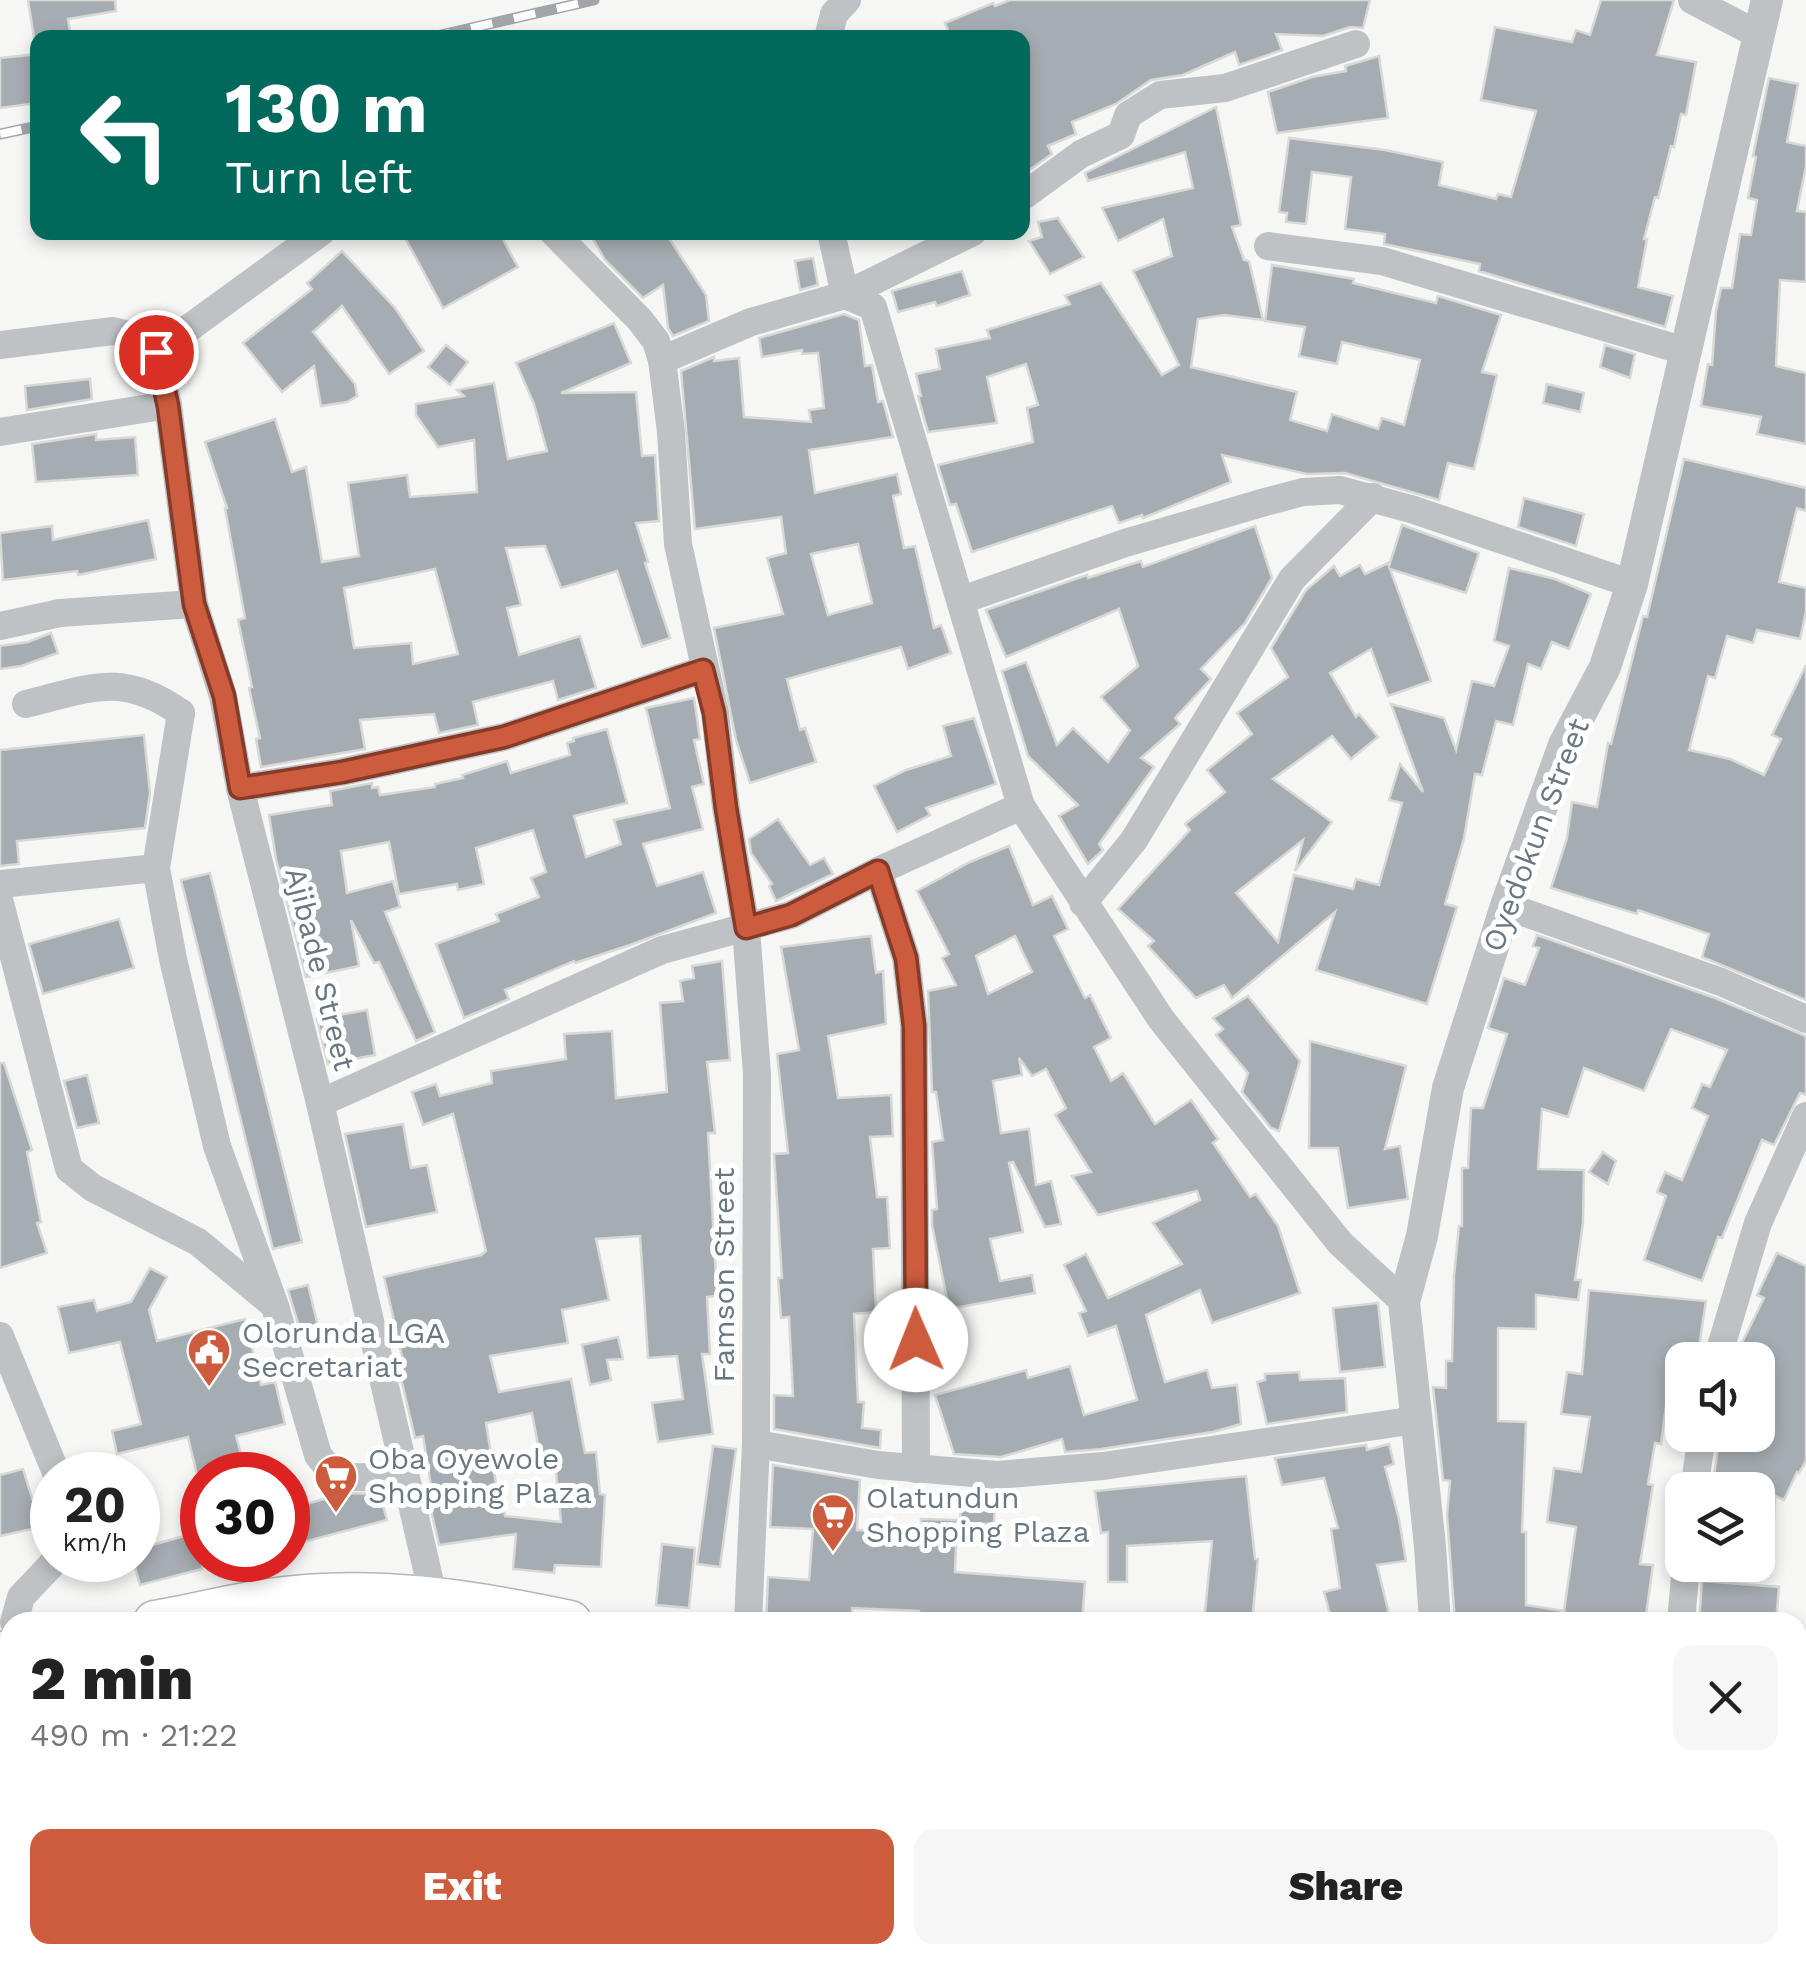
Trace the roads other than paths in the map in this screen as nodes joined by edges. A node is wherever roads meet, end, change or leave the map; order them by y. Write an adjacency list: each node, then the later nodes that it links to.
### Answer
1 (847, 0): 4 (street)
2 (1692, 0): 5 (street)
3 (1767, 0): 5 (street, Oyedokun Street)
4 (830, 30)
5 (1756, 34): 16 (street, Oyedokun Street)
6 (1356, 44): 7 (street)
7 (1030, 192)
8 (309, 240): 15 (street)
9 (562, 240): 17 (street)
10 (833, 240): 13 (street)
11 (957, 240): 13 (street)
12 (1268, 246): 16 (street)
13 (844, 295): 17 (street); 22 (street)
14 (0, 344): 15 (street)
15 (156, 352): 18 (street, Ajibade Street)
16 (1685, 352): 21 (street, Oyedokun Street)
17 (662, 360): 25 (street, Famson Street)
18 (168, 406): 19 (street); 23 (street, Ajibade Street)
19 (0, 432)
20 (1374, 497): 21 (street); 22 (street); 35 (street)
21 (1632, 584): 36 (street, Oyedokun Street)
22 (962, 600): 30 (street)
23 (194, 604): 24 (street); 26 (street, Ajibade Street)
24 (0, 626)
25 (703, 670): 29 (street); 37 (street, Famson Street)
26 (224, 696): 28 (street); 29 (street, Ajibade Street)
27 (26, 704): 28 (street)
28 (181, 713): 31 (street)
29 (240, 788): 39 (street, Ajibade Street)
30 (1021, 806): 32 (street); 35 (street)
31 (156, 868): 33 (street); 42 (street)
32 (878, 871): 37 (street); 48 (street)
33 (0, 884)
34 (0, 902): 42 (street)
35 (1083, 903): 41 (street)
36 (1506, 906): 38 (street); 41 (street, Oyedokun Street)
37 (746, 928): 39 (street); 46 (street, Famson Street)
38 (1806, 1019)
39 (320, 1102): 49 (street, Ajibade Street)
40 (1806, 1116): 44 (street)
41 (1404, 1302): 45 (street, Oyedokun Street)
42 (276, 1306): 49 (street)
43 (0, 1336): 47 (street)
44 (1722, 1342)
45 (1416, 1420): 48 (street); 57 (street, Oyedokun Street)
46 (756, 1444): 48 (street); 56 (street, Famson Street)
47 (48, 1452)
48 (916, 1470)
49 (405, 1473): 52 (street, Ajibade Street)
50 (35, 1582): 53 (street)
51 (1684, 1582): 58 (street)
52 (434, 1600): 54 (main road); 55 (main road)
53 (12, 1606)
54 (208, 1612)
55 (522, 1612)
56 (748, 1612)
57 (1434, 1612)
58 (1681, 1612)

